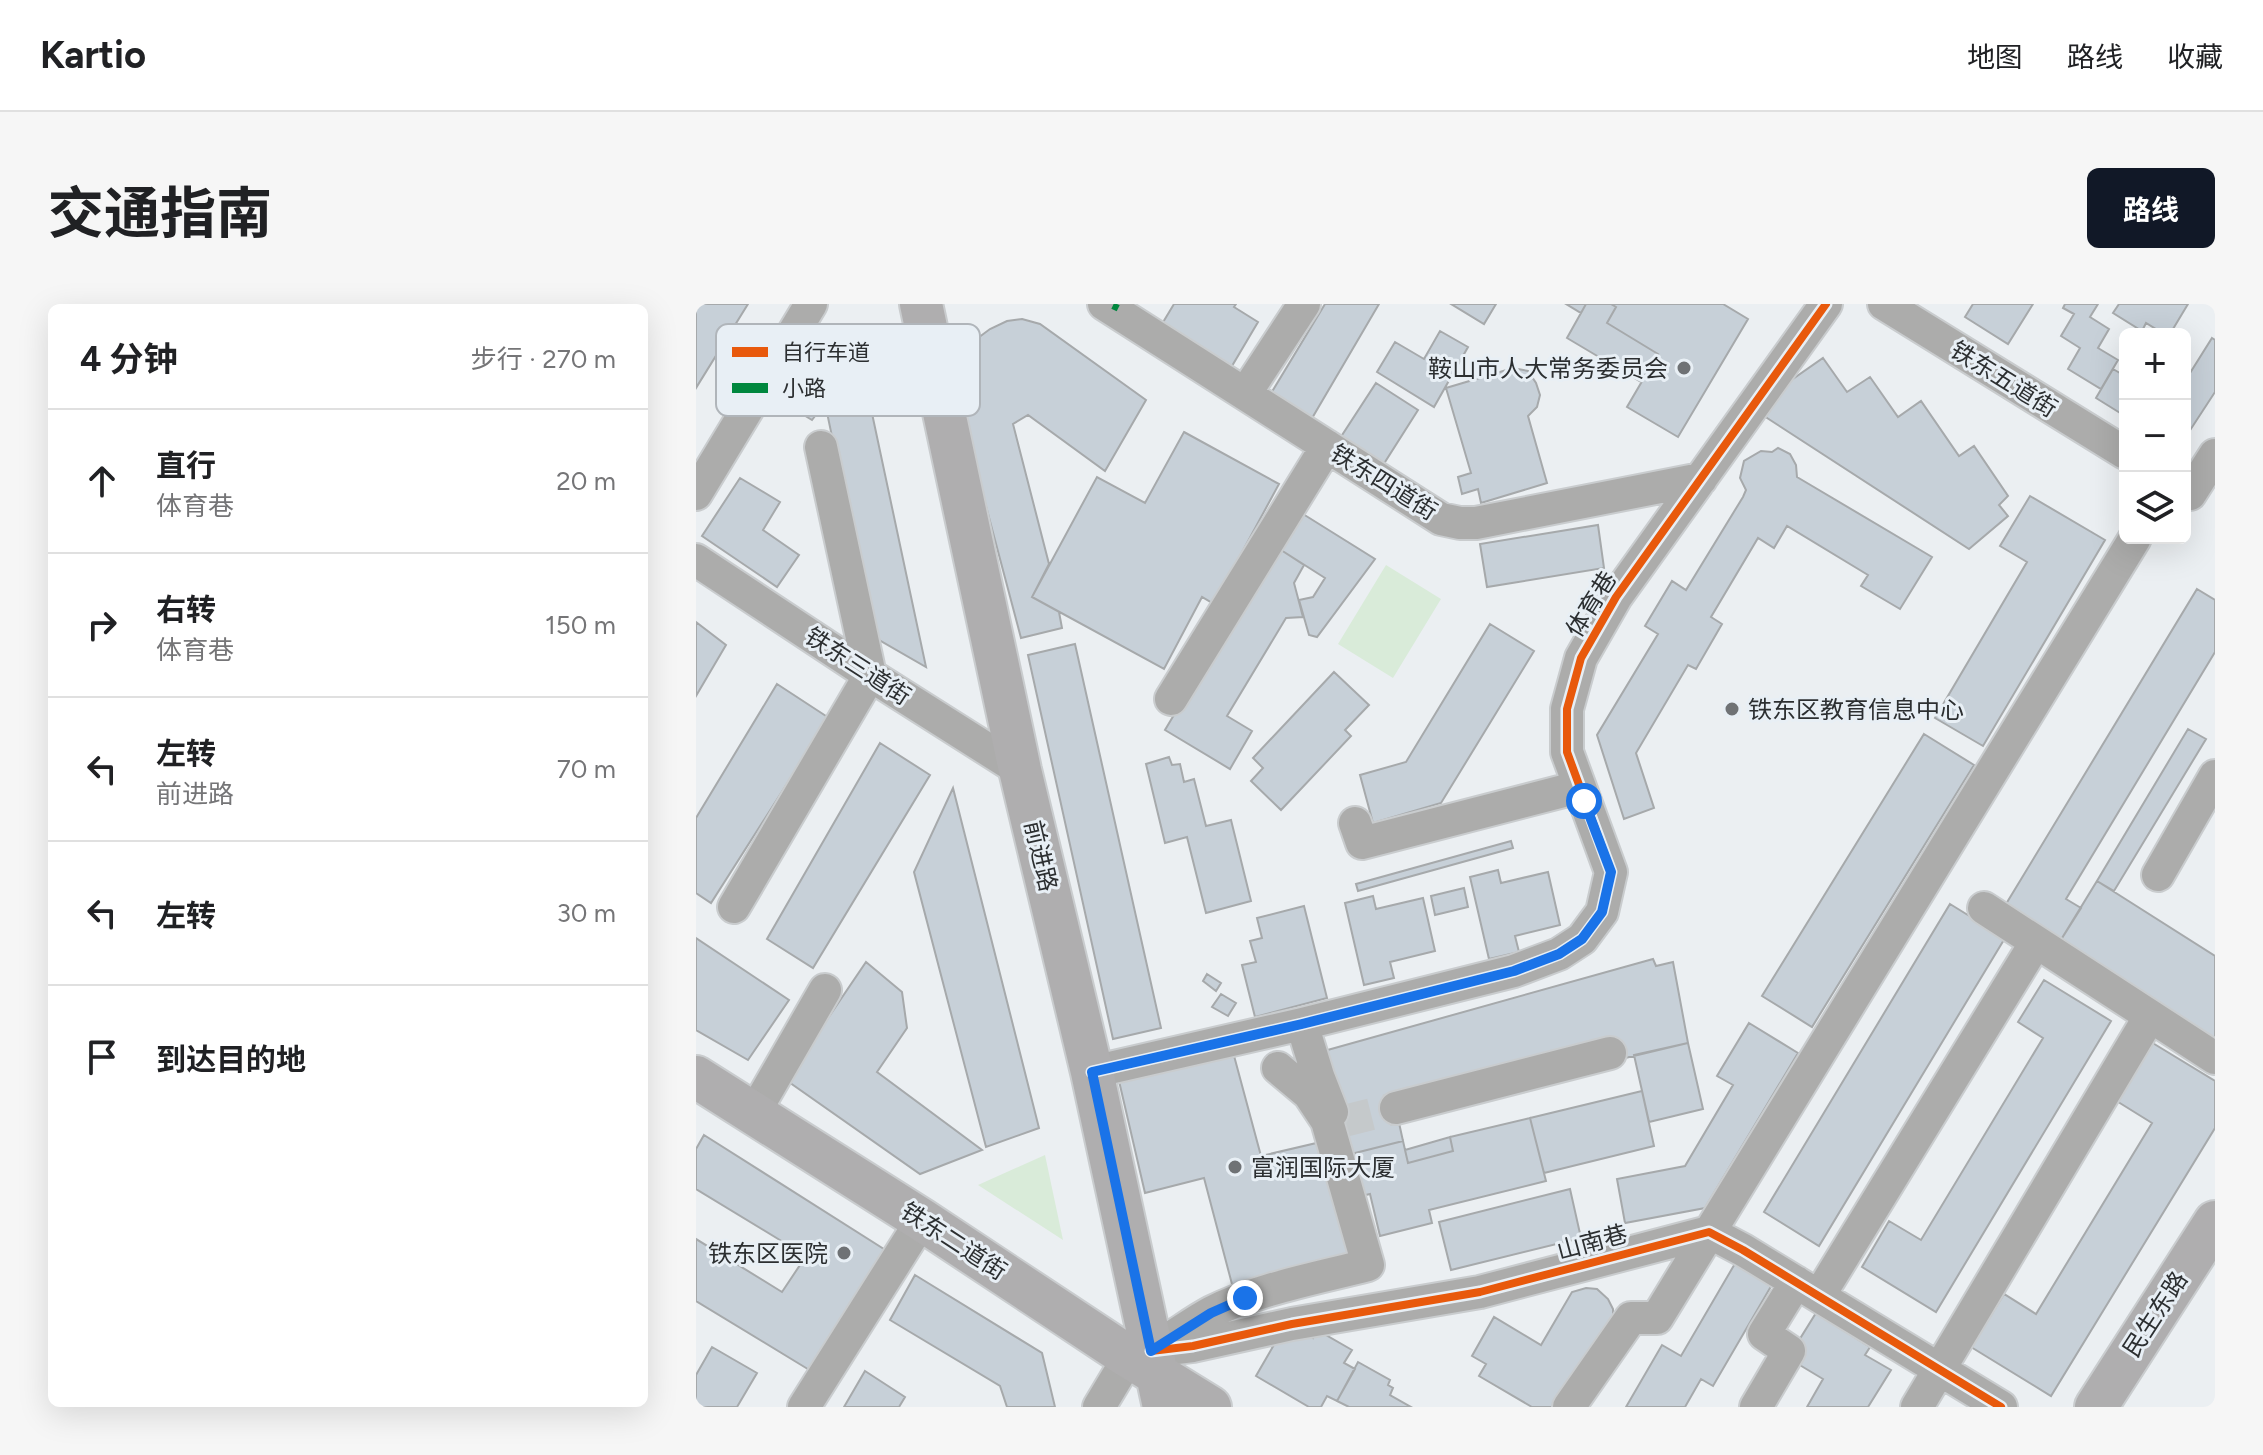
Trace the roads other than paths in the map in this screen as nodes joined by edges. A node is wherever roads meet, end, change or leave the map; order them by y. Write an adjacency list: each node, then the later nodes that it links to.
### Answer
1 (811, 304): 7 (street)
2 (921, 304): 8 (main road, 前进路)
3 (1104, 304): 9 (street, 铁东四道街)
4 (1304, 304): 9 (street)
5 (1826, 304): 16 (street, 体育巷)
6 (1884, 304): 14 (street, 铁东五道街)
7 (799, 324)
8 (925, 324)
9 (1245, 394): 12 (street, 铁东四道街)
10 (743, 416): 17 (street)
11 (945, 416): 23 (main road, 前进路)
12 (1327, 446): 16 (street, 铁东四道街); 22 (street)
13 (821, 447): 21 (street)
14 (2119, 449)
15 (2215, 455): 18 (street)
16 (1701, 479): 25 (street, 体育巷)
17 (696, 494)
18 (2197, 498)
19 (2131, 544): 44 (street)
20 (696, 560): 21 (street, 铁东三道街)
21 (870, 675): 23 (street, 铁东三道街); 28 (street)
22 (1171, 699)
23 (1020, 770): 37 (main road, 前进路)
24 (2214, 779): 27 (street)
25 (1579, 787): 26 (street); 33 (street, 体育巷)
26 (1355, 823)
27 (2158, 875)
28 (734, 907)
29 (1984, 908): 30 (street)
30 (2036, 942): 32 (street); 45 (street)
31 (825, 990): 40 (street)
32 (2150, 1016): 35 (street); 46 (street)
33 (1302, 1024): 37 (street, 体育巷); 41 (street)
34 (1610, 1053): 39 (street)
35 (2215, 1058)
36 (1278, 1068): 47 (street)
37 (1092, 1072): 47 (main road, 前进路)
38 (701, 1091): 40 (main road, 铁东二道街)
39 (1396, 1108)
40 (754, 1113): 42 (main road, 铁东二道街)
41 (1340, 1122)
42 (922, 1220): 47 (main road, 铁东二道街); 48 (street)
43 (2215, 1222): 55 (main road, 民生东路)
44 (1709, 1232): 45 (street); 47 (street, 山南巷); 51 (street)
45 (1807, 1289): 46 (street); 52 (street)
46 (1940, 1370): 53 (street); 54 (street)
47 (1150, 1372): 49 (street); 50 (main road, 铁东二道街)
48 (804, 1407)
49 (1099, 1407)
50 (1210, 1407)
51 (1569, 1407)
52 (1756, 1407)
53 (1917, 1407)
54 (2001, 1407)
55 (2096, 1407)

